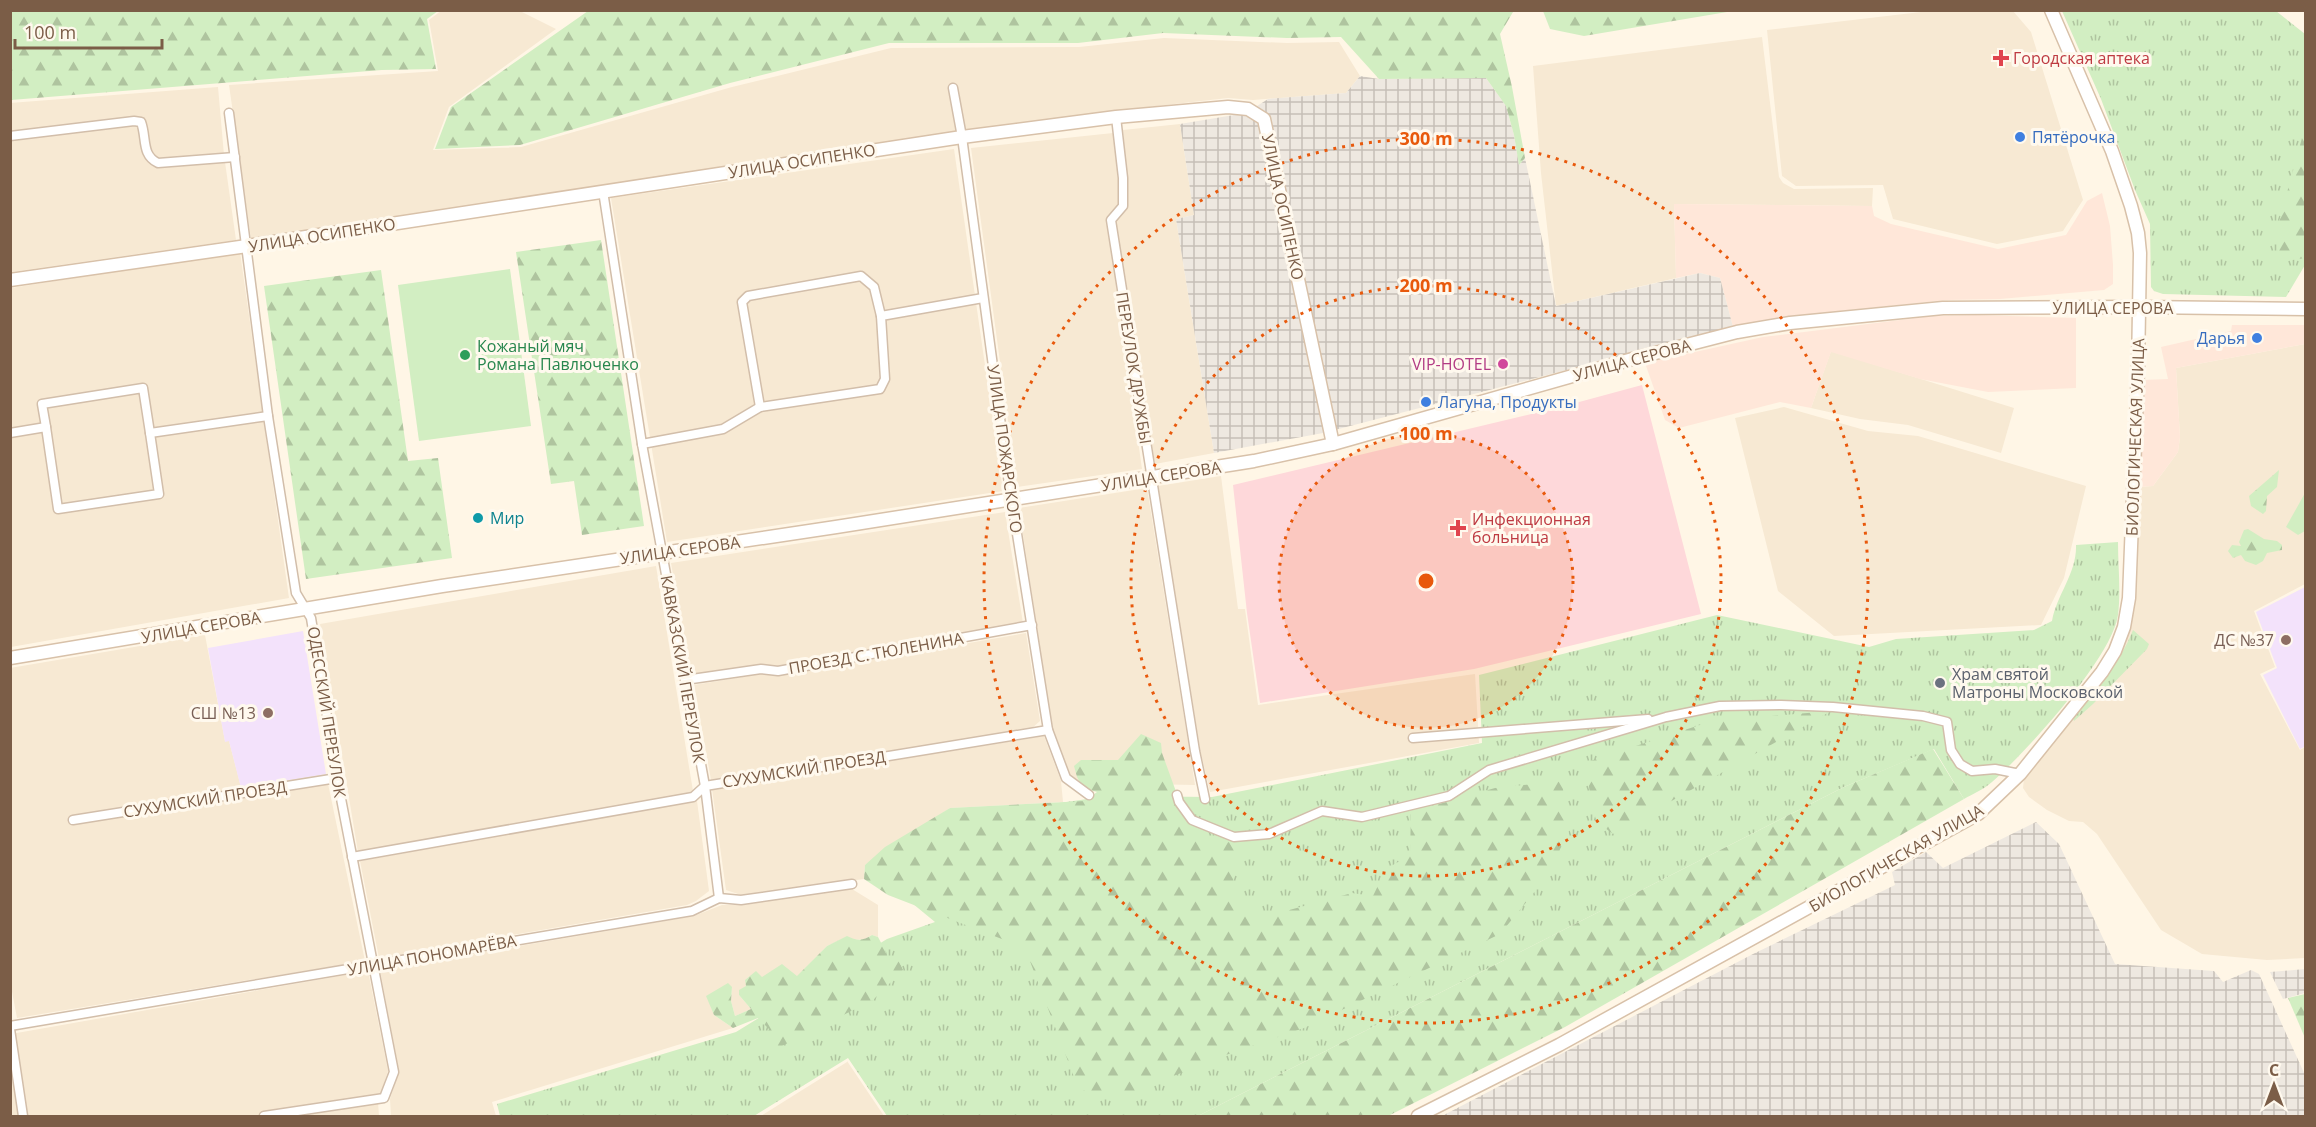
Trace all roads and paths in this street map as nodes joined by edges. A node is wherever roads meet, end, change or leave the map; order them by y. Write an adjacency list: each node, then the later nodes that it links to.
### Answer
1 (2051, 10): 12 (street, БИОЛОГИЧЕСКАЯ УЛИЦА)
2 (953, 88): 6 (street, УЛИЦА ПОЖАРСКОГО)
3 (230, 113): 7 (street, ОДЕССКИЙ ПЕРЕУЛОК)
4 (1116, 117): 6 (street, УЛИЦА ОСИПЕНКО); 21 (street, УЛИЦА ОСИПЕНКО); 22 (street, ПЕРЕУЛОК ДРУЖБЫ)
5 (10, 136): 7 (street)
6 (962, 137): 8 (street, УЛИЦА ОСИПЕНКО); 11 (street, УЛИЦА ПОЖАРСКОГО)
7 (235, 157): 9 (street, ОДЕССКИЙ ПЕРЕУЛОК)
8 (603, 191): 9 (street, УЛИЦА ОСИПЕНКО); 20 (street, КАВКАЗСКИЙ ПЕРЕУЛОК)
9 (247, 246): 10 (street, УЛИЦА ОСИПЕНКО); 16 (street, ОДЕССКИЙ ПЕРЕУЛОК)
10 (10, 280)
11 (983, 298): 14 (street); 23 (street, УЛИЦА ПОЖАРСКОГО)
12 (2139, 307): 13 (street, УЛИЦА СЕРОВА); 21 (street, УЛИЦА СЕРОВА); 32 (street, БИОЛОГИЧЕСКАЯ УЛИЦА)
13 (2306, 309)
14 (881, 316): 15 (street); 15 (street)
15 (760, 407): 20 (street)
16 (268, 416): 19 (street); 25 (street, ОДЕССКИЙ ПЕРЕУЛОК)
17 (46, 427): 18 (street); 19 (street); 19 (street)
18 (10, 433)
19 (150, 433)
20 (642, 444): 24 (street, КАВКАЗСКИЙ ПЕРЕУЛОК)
21 (1333, 444): 22 (street, УЛИЦА СЕРОВА)
22 (1152, 478): 23 (street, УЛИЦА СЕРОВА); 37 (street, ПЕРЕУЛОК ДРУЖБЫ)
23 (1012, 500): 24 (street, УЛИЦА СЕРОВА); 26 (street, УЛИЦА ПОЖАРСКОГО)
24 (662, 553): 25 (street, УЛИЦА СЕРОВА); 28 (street, КАВКАЗСКИЙ ПЕРЕУЛОК)
25 (305, 608): 27 (street, УЛИЦА СЕРОВА); 33 (street, ОДЕССКИЙ ПЕРЕУЛОК)
26 (1032, 625): 28 (street, ПРОЕЗД С. ТЮЛЕНИНА); 30 (street, УЛИЦА ПОЖАРСКОГО)
27 (10, 658)
28 (685, 680): 34 (street, КАВКАЗСКИЙ ПЕРЕУЛОК)
29 (1666, 717): 31 (street); 32 (street); 36 (street)
30 (1048, 730): 34 (street, СУХУМСКИЙ ПРОЕЗД); 35 (street, УЛИЦА ПОЖАРСКОГО)
31 (1413, 738)
32 (2020, 774): 46 (street, БИОЛОГИЧЕСКАЯ УЛИЦА)
33 (337, 778): 38 (street, СУХУМСКИЙ ПРОЕЗД); 39 (street, ОДЕССКИЙ ПЕРЕУЛОК)
34 (705, 786): 39 (street, СУХУМСКИЙ ПРОЕЗД); 41 (street, КАВКАЗСКИЙ ПЕРЕУЛОК)
35 (1089, 795)
36 (1177, 795)
37 (1205, 799)
38 (73, 820)
39 (352, 857): 42 (street, ОДЕССКИЙ ПЕРЕУЛОК)
40 (852, 884): 41 (street, УЛИЦА ПОНОМАРЁВА)
41 (719, 898): 42 (street, УЛИЦА ПОНОМАРЁВА)
42 (374, 965): 43 (street, УЛИЦА ПОНОМАРЁВА); 45 (street, ОДЕССКИЙ ПЕРЕУЛОК)
43 (10, 1028): 44 (street)
44 (23, 1116)
45 (264, 1116)
46 (1418, 1116)

